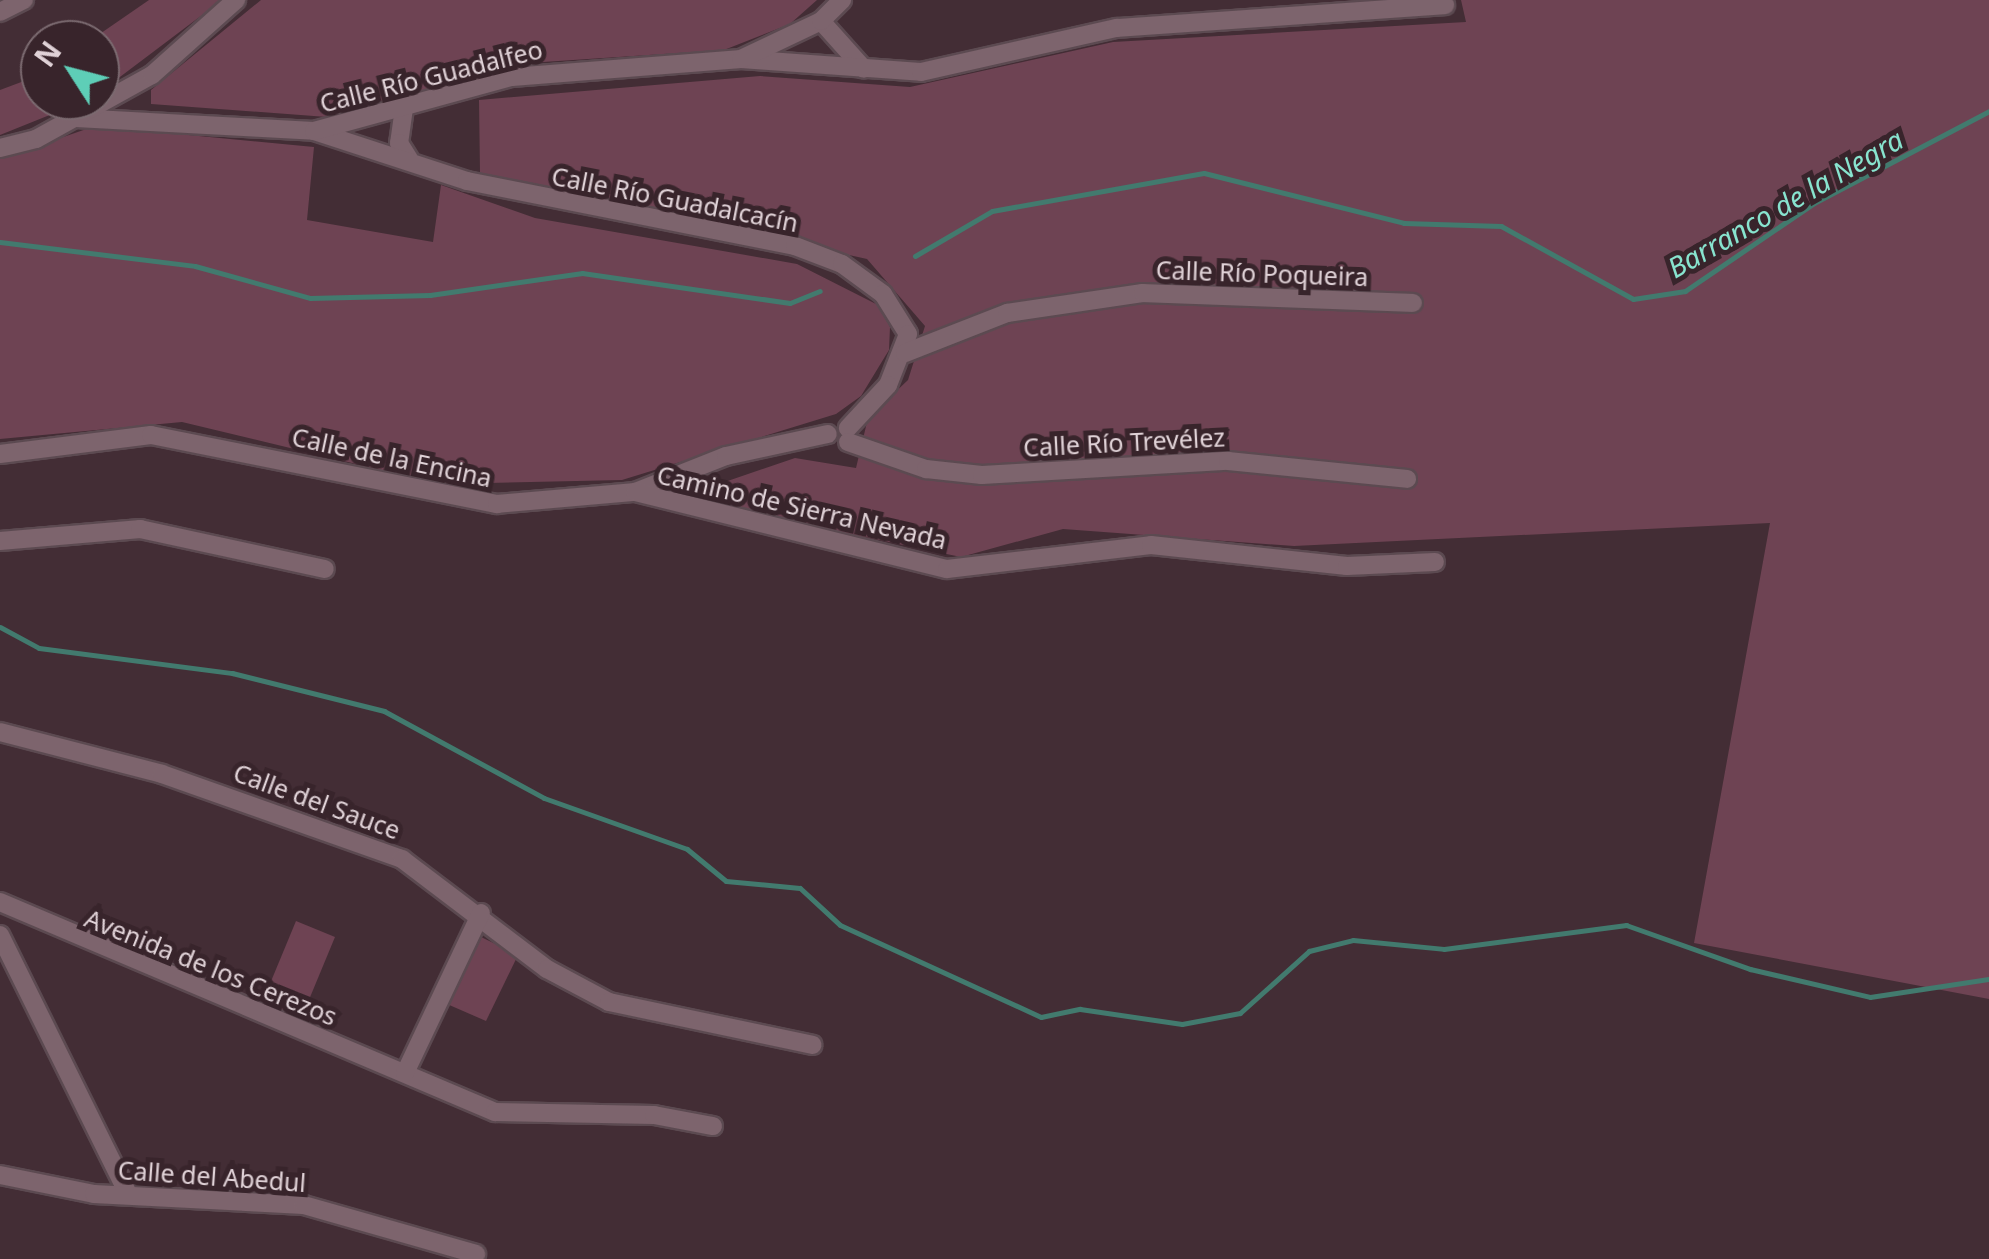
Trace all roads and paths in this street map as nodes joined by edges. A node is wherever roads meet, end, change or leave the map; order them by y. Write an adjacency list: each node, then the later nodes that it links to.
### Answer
1 (24, 0): 5 (street)
2 (236, 0): 9 (street)
3 (842, 0): 6 (street, Calle Río Guadalfeo)
4 (1445, 5): 8 (street)
5 (0, 12)
6 (821, 20): 7 (street, Calle Río Guadalfeo); 8 (street)
7 (742, 59): 8 (street); 10 (street, Calle Río Guadalfeo)
8 (864, 69)
9 (120, 93)
10 (404, 108): 13 (street, Calle Río Guadalfeo); 15 (street)
11 (71, 120): 14 (street)
12 (113, 120): 13 (street, Calle Río Guadalcacín)
13 (314, 131): 15 (street, Calle Río Guadalcacín)
14 (0, 148)
15 (409, 159): 17 (street, Calle Río Guadalcacín)
16 (1412, 303): 18 (street, Calle Río Poqueira)
17 (908, 334): 18 (street, Calle Río Poqueira); 19 (street)
18 (936, 338): 19 (street, Calle Río Poqueira)
19 (905, 353): 21 (street)
20 (828, 434): 21 (street, Calle Río Trevélez); 24 (street, Calle de la Encina)
21 (848, 435): 23 (street, Calle Río Trevélez)
22 (0, 454): 24 (street, Calle de la Encina)
23 (1407, 479)
24 (636, 492): 26 (street, Camino de Sierra Nevada)
25 (0, 542): 27 (street)
26 (1434, 562)
27 (325, 570)
28 (0, 732): 30 (street, Calle del Sauce)
29 (0, 902): 33 (street, Avenida de los Cerezos)
30 (481, 913): 32 (street, Calle del Sauce); 33 (street)
31 (0, 935): 36 (street)
32 (814, 1046)
33 (405, 1074): 34 (street, Avenida de los Cerezos)
34 (713, 1126)
35 (0, 1175): 36 (street, Calle del Abedul)
36 (128, 1194): 37 (street, Calle del Abedul)
37 (476, 1254)

